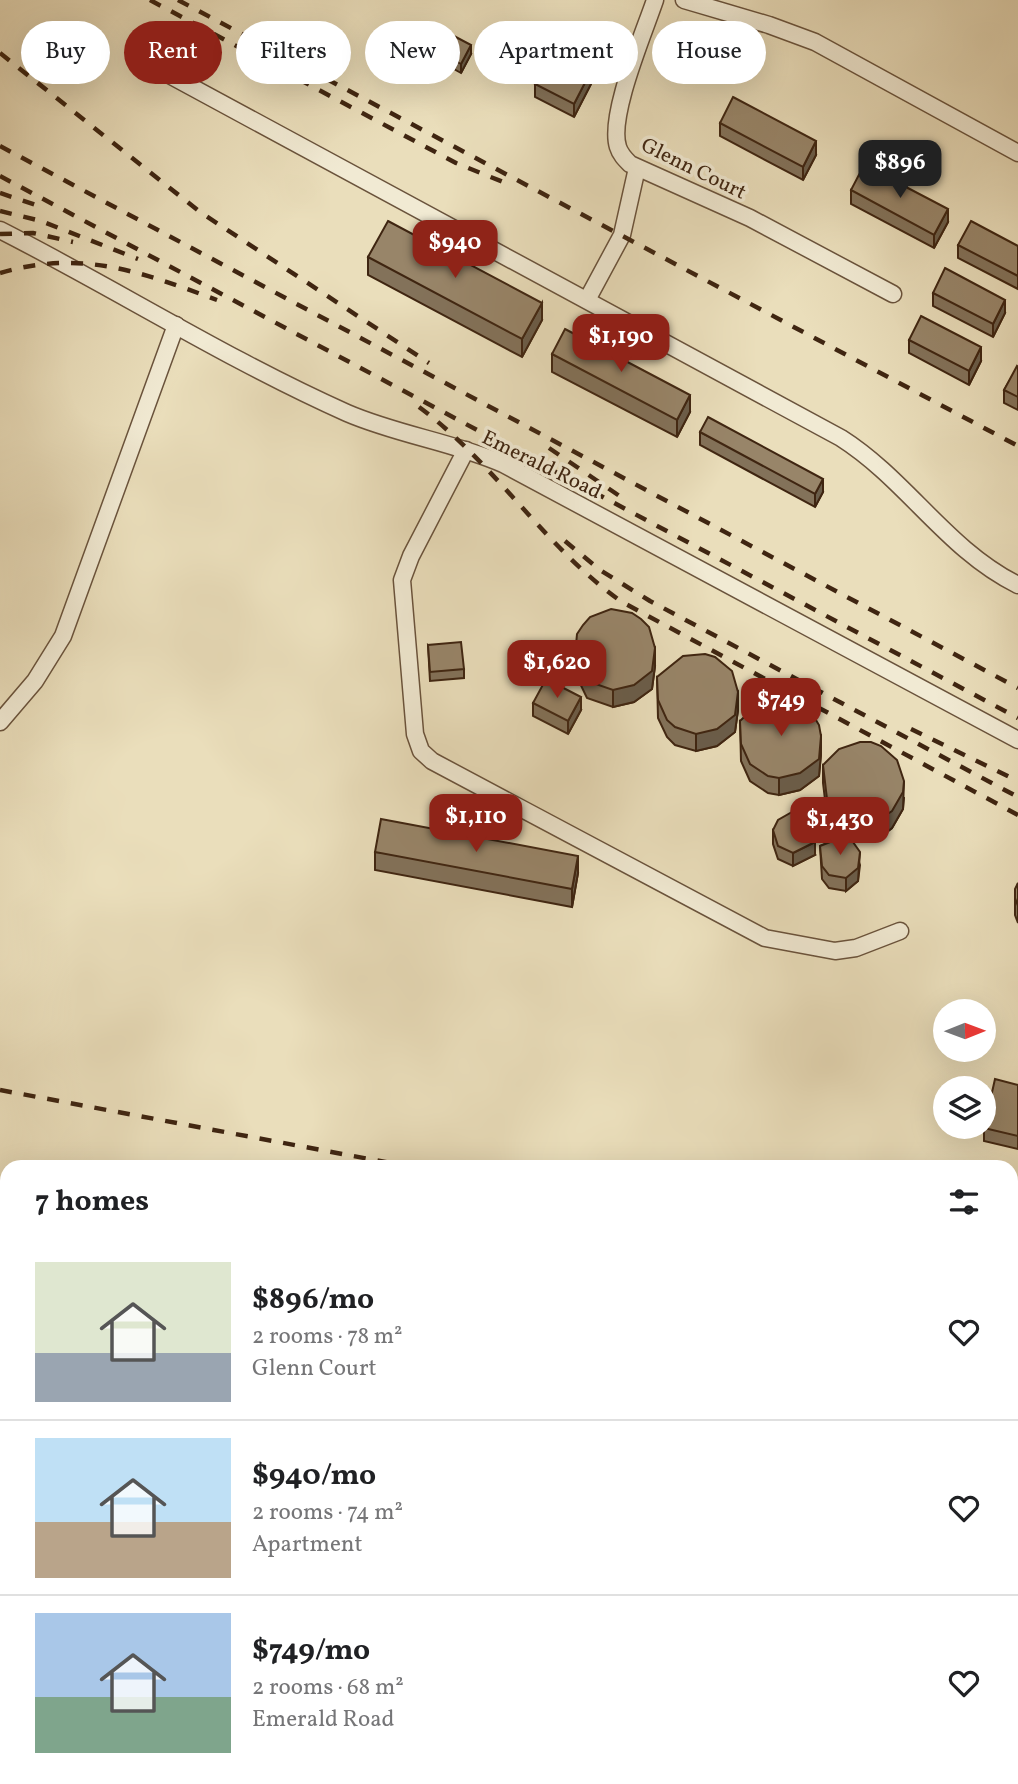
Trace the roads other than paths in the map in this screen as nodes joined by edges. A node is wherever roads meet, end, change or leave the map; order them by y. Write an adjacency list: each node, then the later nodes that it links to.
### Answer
1 (655, 0): 5 (street, Glenn Court)
2 (684, 0): 4 (street)
3 (186, 84): 8 (street)
4 (1018, 153)
5 (637, 168): 7 (street, Glenn Court); 8 (street)
6 (0, 230): 9 (street, Emerald Road)
7 (893, 293)
8 (587, 300): 11 (street)
9 (176, 325): 10 (street, Emerald Road); 12 (street)
10 (466, 450): 13 (street, Emerald Road); 14 (street)
11 (1018, 585)
12 (0, 722)
13 (1018, 740)
14 (900, 931)

